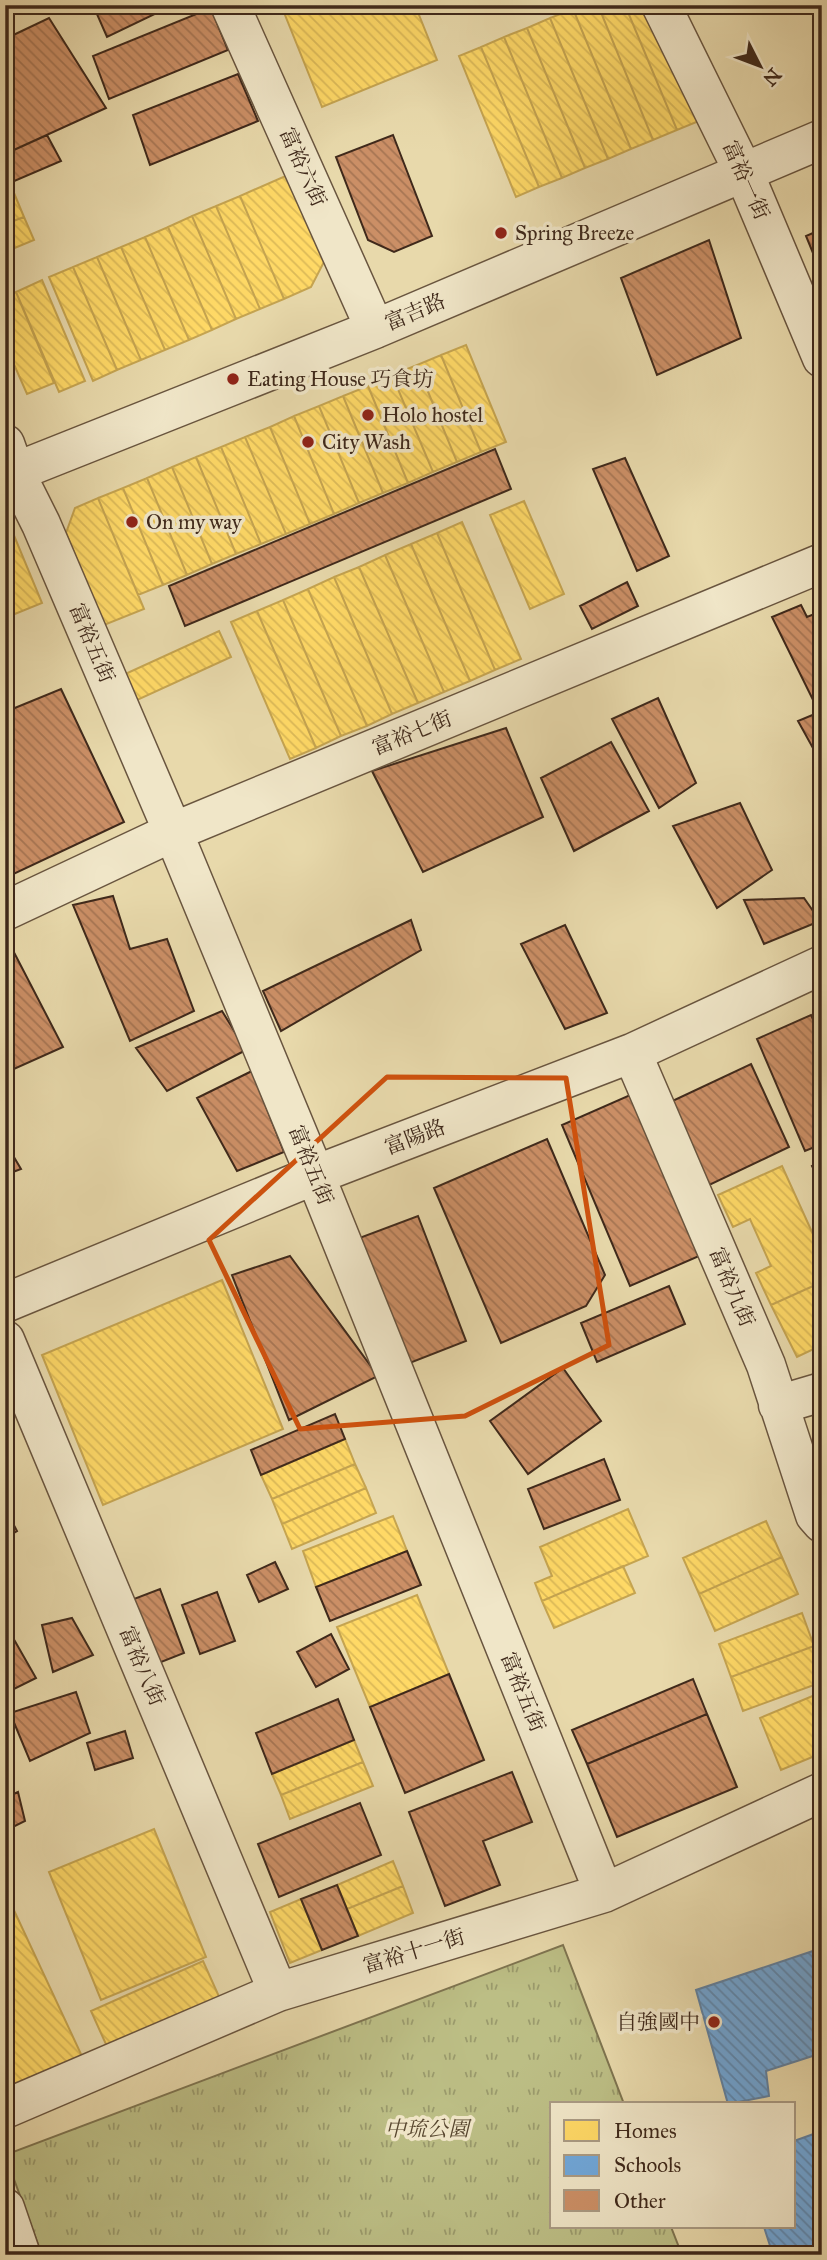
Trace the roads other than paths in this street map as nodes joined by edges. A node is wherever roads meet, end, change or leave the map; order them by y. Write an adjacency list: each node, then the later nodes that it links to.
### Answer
1 (230, 5): 5 (street, 富裕六街)
2 (661, 5): 4 (street, 富裕一街)
3 (822, 139): 4 (street, 富吉路)
4 (744, 173): 5 (street, 富吉路); 6 (street, 富裕一街)
5 (375, 329): 7 (street, 富吉路)
6 (822, 358)
7 (8, 464): 9 (street, 富裕五街)
8 (822, 563): 9 (street, 富裕七街)
9 (173, 832): 10 (street, 富裕七街); 13 (street, 富裕五街)
10 (5, 911)
11 (822, 965): 12 (street, 富陽路)
12 (632, 1054): 13 (street, 富陽路); 17 (street, 富裕九街)
13 (316, 1175): 14 (street, 富陽路); 20 (street, 富裕五街)
14 (5, 1303)
15 (5, 1340): 21 (street, 富裕八街)
16 (822, 1392): 17 (street)
17 (778, 1405): 18 (street, 富裕九街)
18 (822, 1523)
19 (822, 1792): 20 (street, 富裕十一街)
20 (604, 1892): 21 (street, 富裕十一街)
21 (278, 1992): 22 (street, 富裕十一街)
22 (5, 2109)
23 (5, 2208): 24 (street)
24 (22, 2255)

